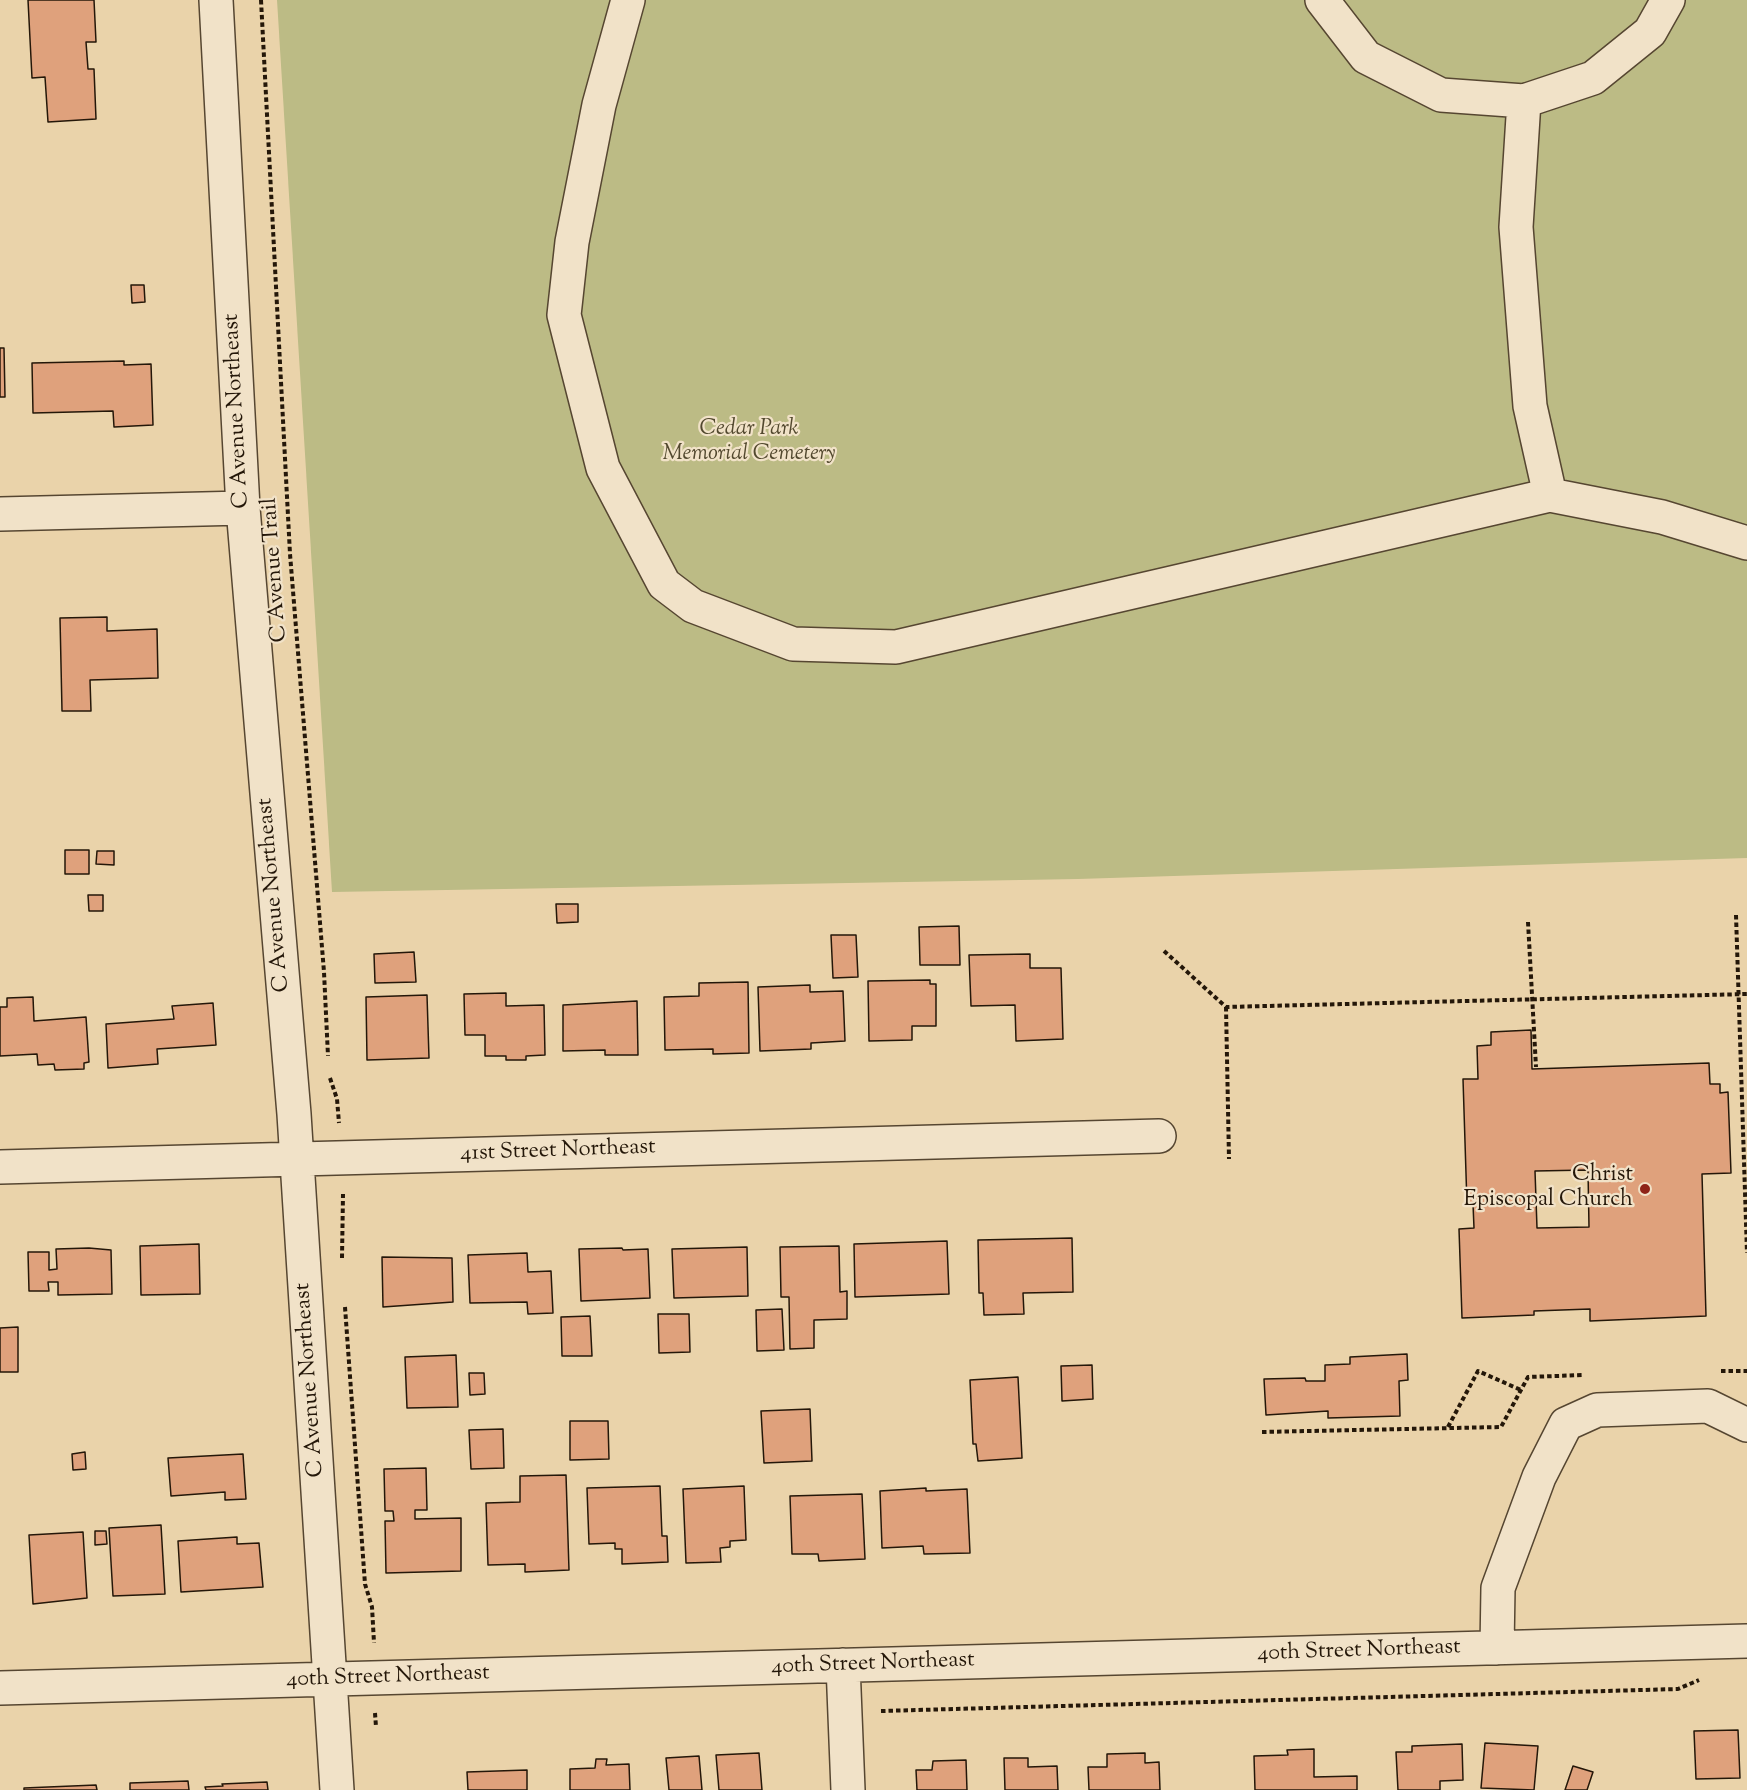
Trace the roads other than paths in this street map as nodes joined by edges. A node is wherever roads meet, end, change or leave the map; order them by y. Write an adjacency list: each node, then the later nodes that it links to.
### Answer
1 (216, 0): 7 (street, C Avenue Northeast)
2 (628, 0): 6 (street)
3 (1322, 0): 5 (street)
4 (1668, 0): 5 (street)
5 (1524, 101): 6 (street)
6 (1550, 495): 9 (street)
7 (243, 508): 8 (street); 11 (street, C Avenue Northeast)
8 (0, 514)
9 (1747, 543)
10 (1159, 1136): 11 (street, 41st Street Northeast)
11 (297, 1159): 12 (street, 41st Street Northeast); 17 (street, C Avenue Northeast)
12 (0, 1167)
13 (1747, 1425): 15 (street)
14 (1747, 1641): 15 (street, 40th Street Northeast)
15 (1497, 1648): 16 (street, 40th Street Northeast)
16 (843, 1665): 17 (street, 40th Street Northeast); 20 (street)
17 (329, 1679): 18 (street, 40th Street Northeast); 19 (street, C Avenue Northeast)
18 (0, 1688)
19 (337, 1790)
20 (848, 1790)

